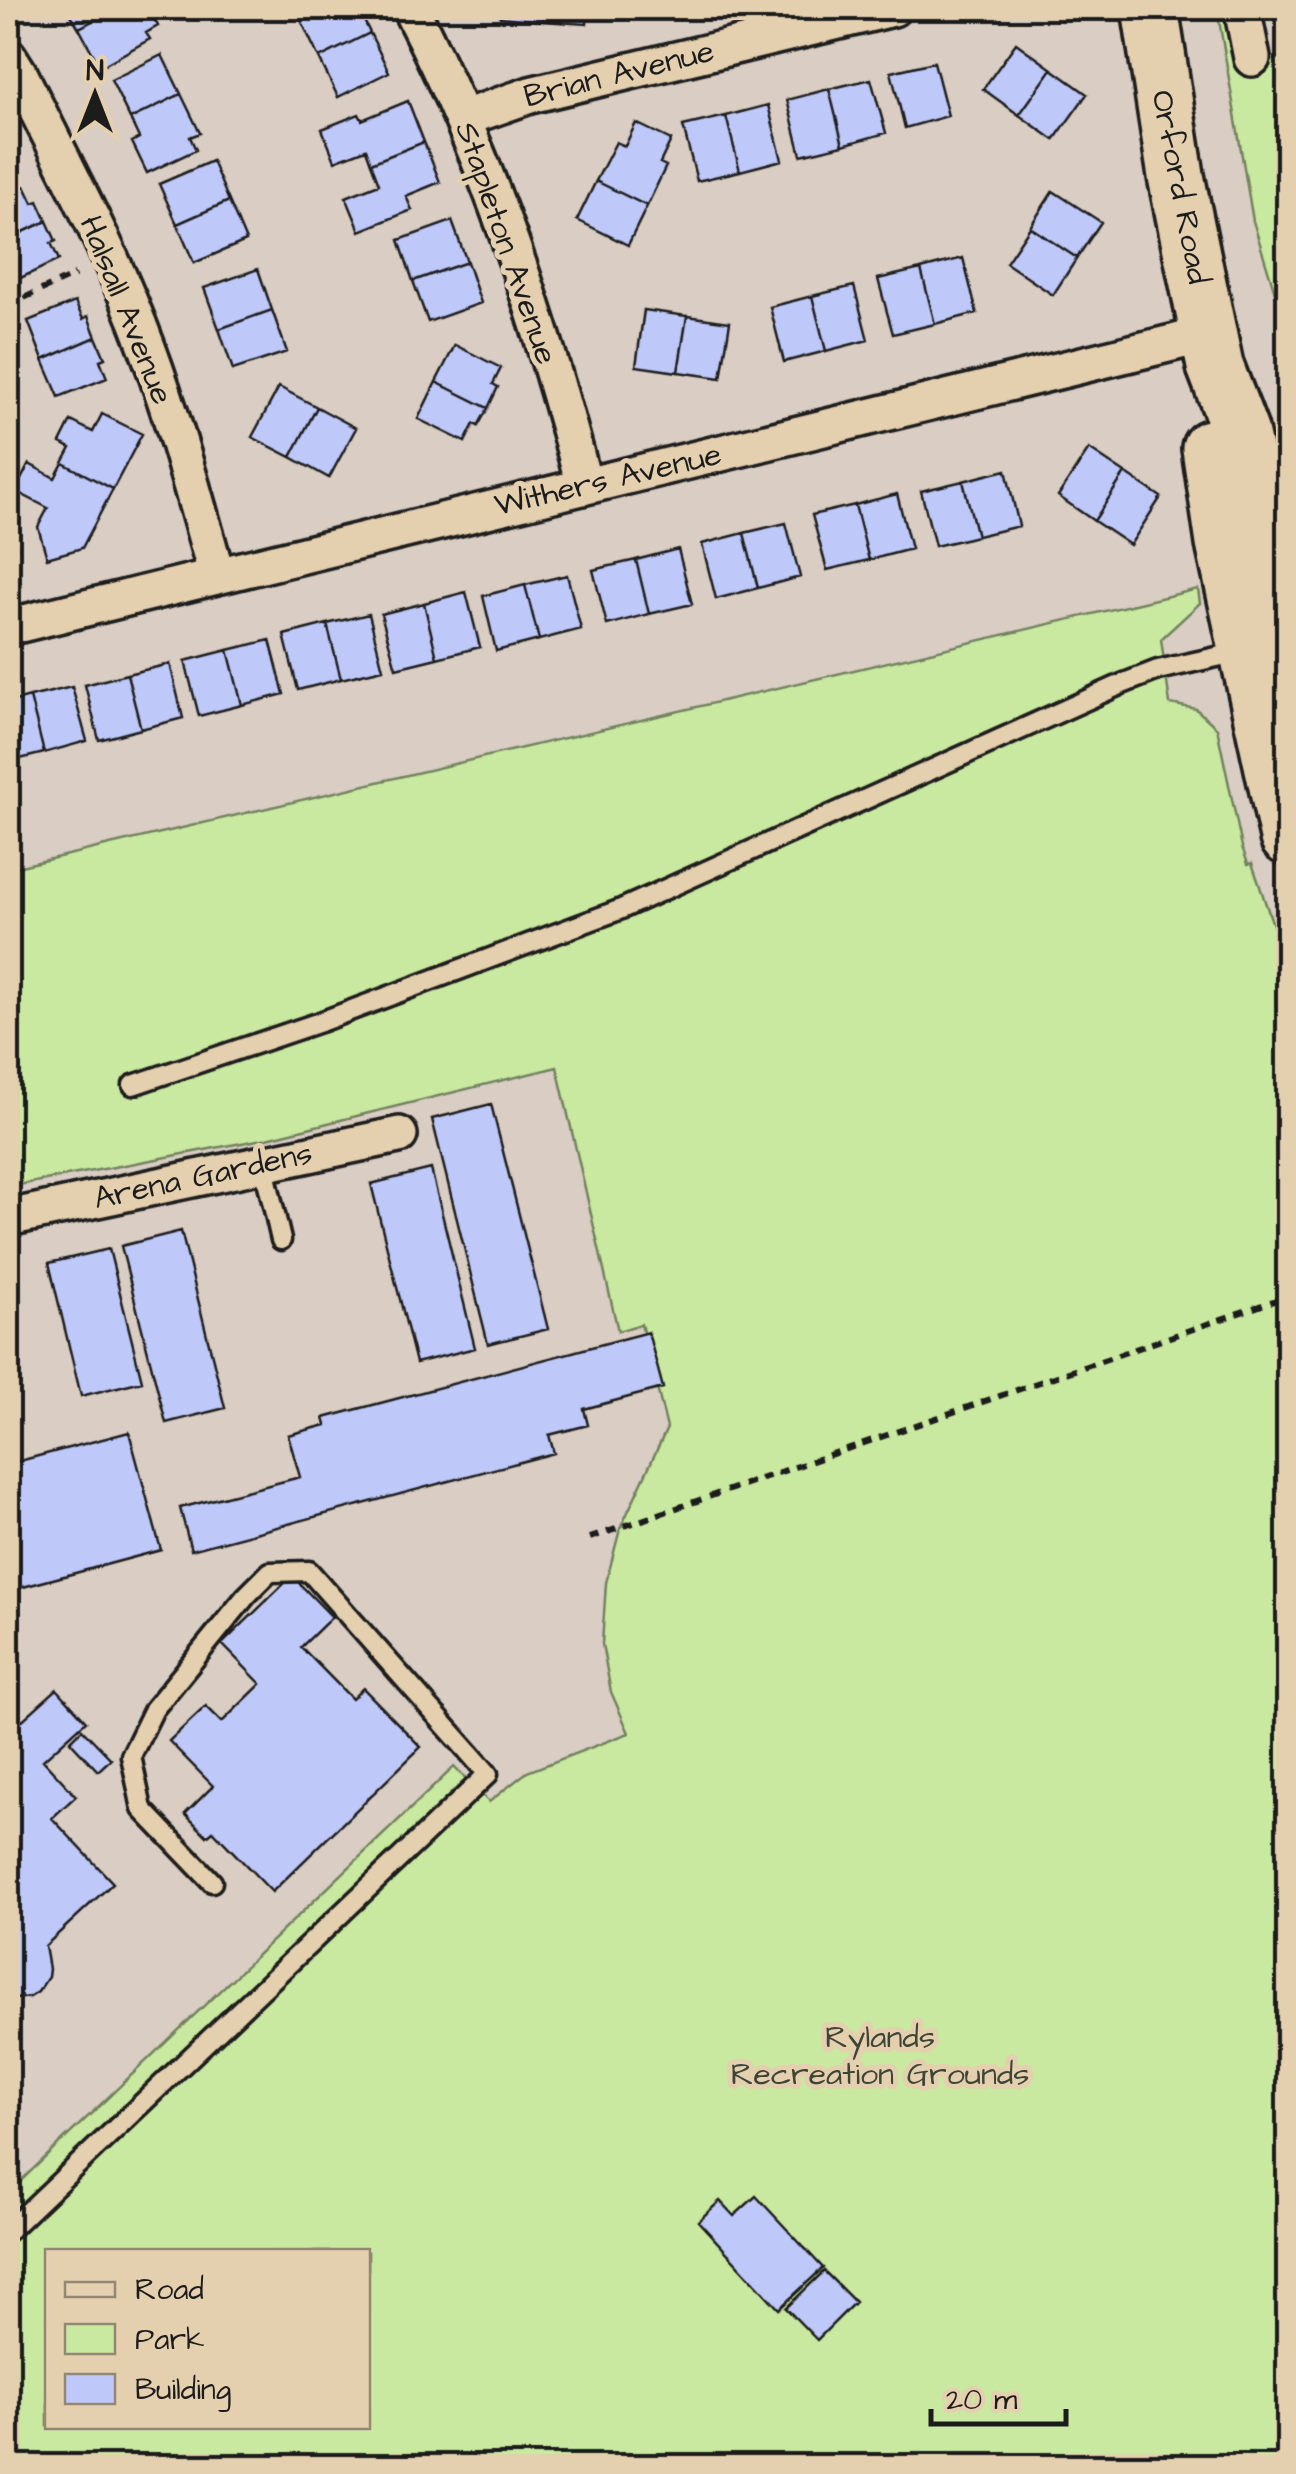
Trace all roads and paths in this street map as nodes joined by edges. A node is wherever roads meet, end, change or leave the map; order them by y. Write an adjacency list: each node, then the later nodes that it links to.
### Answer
1 (410, 8): 7 (street, Stapleton Avenue)
2 (893, 8): 7 (street, Brian Avenue)
3 (1150, 8): 10 (main road, Orford Road)
4 (1242, 8): 6 (street)
5 (8, 56): 8 (street, Halsall Avenue)
6 (1252, 58)
7 (464, 118): 13 (street, Stapleton Avenue)
8 (110, 260): 9 (path); 14 (street, Halsall Avenue)
9 (8, 305)
10 (1212, 350): 11 (main road, Orford Road); 13 (street, Withers Avenue); 16 (main road, Orford Road)
11 (1240, 431): 12 (main road); 16 (main road, Orford Road)
12 (1288, 480)
13 (584, 485): 14 (street, Withers Avenue)
14 (216, 576): 15 (street, Withers Avenue)
15 (8, 627)
16 (1279, 637): 17 (main road, Orford Road); 18 (lane)
17 (1288, 837)
18 (133, 1085)
19 (399, 1135): 20 (street, Arena Gardens)
20 (263, 1164): 21 (street, Arena Gardens); 22 (lane)
21 (8, 1218)
22 (281, 1240)
23 (1288, 1296): 24 (path)
24 (590, 1538)
25 (212, 1882): 26 (lane)
26 (8, 2231)

